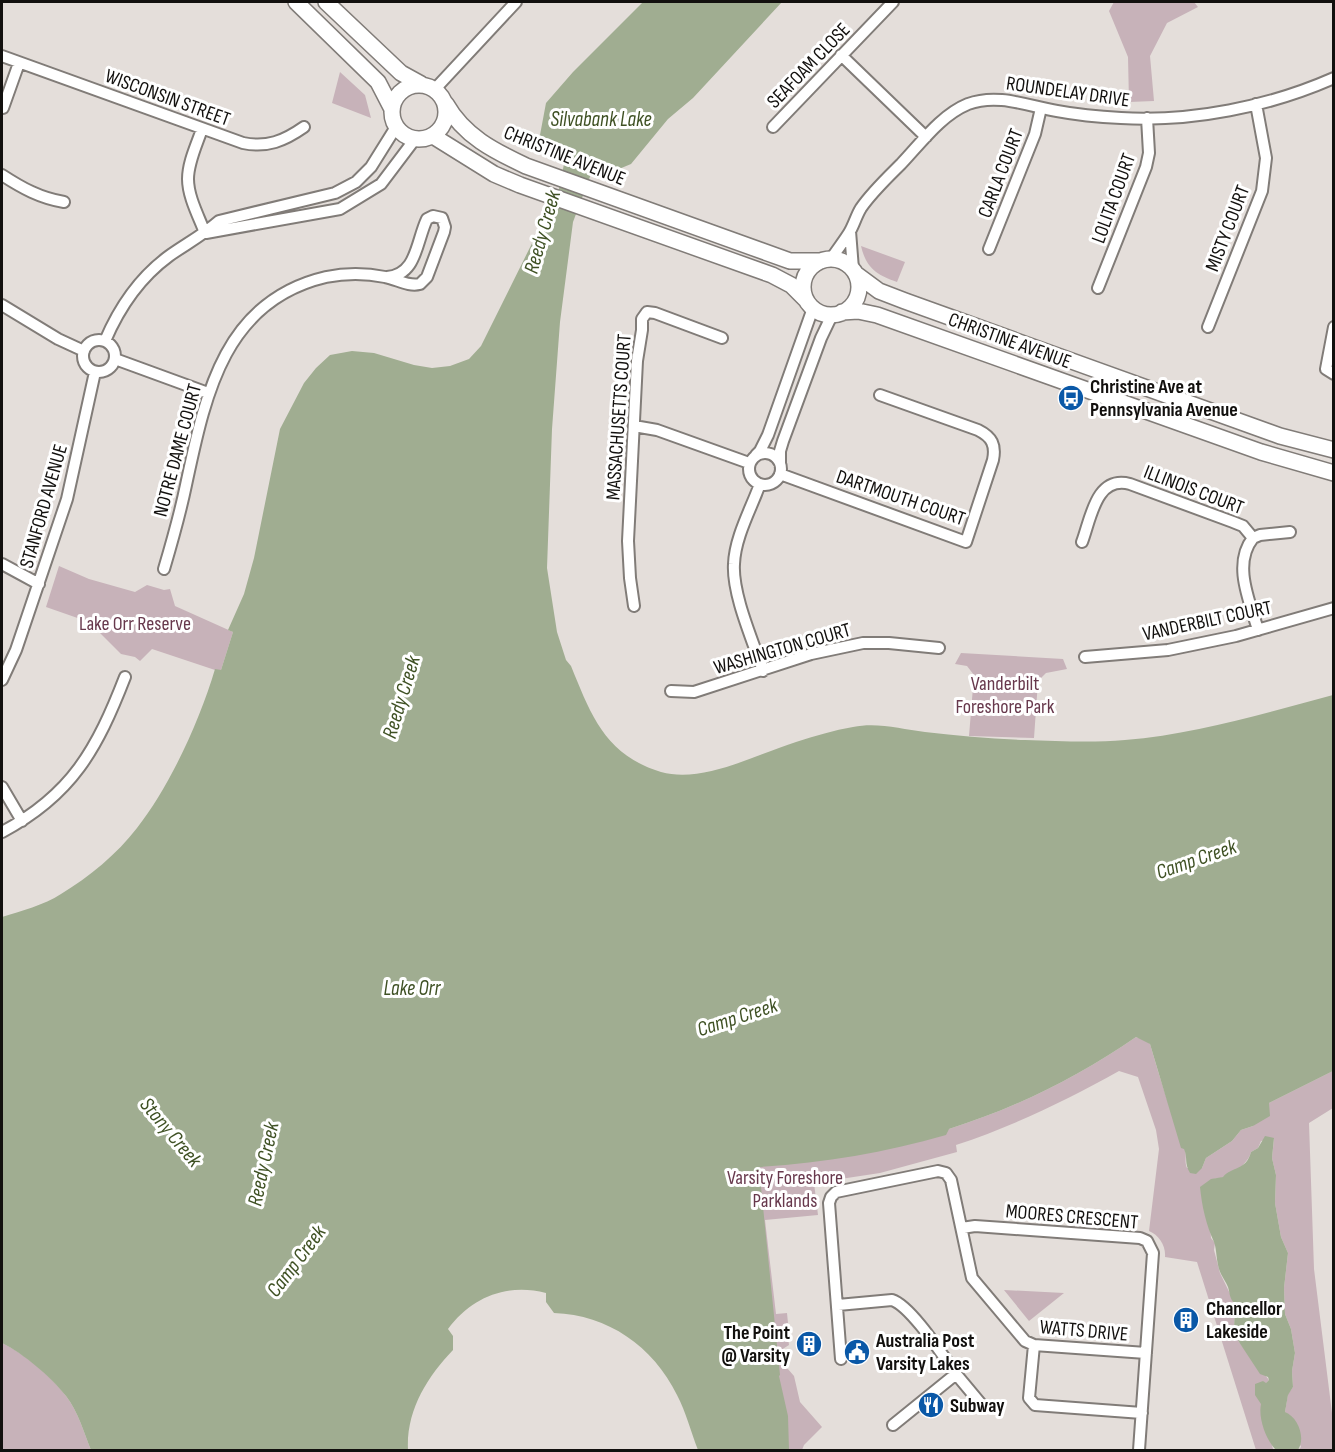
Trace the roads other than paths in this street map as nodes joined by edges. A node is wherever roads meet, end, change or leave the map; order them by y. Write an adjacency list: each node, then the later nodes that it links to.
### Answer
1 (296, 2): 14 (main road)
2 (326, 2): 9 (main road)
3 (516, 2): 9 (street)
4 (893, 2): 5 (street, SEAFOAM CLOSE)
5 (841, 55): 17 (street, SEAFOAM CLOSE); 21 (street)
6 (2, 56): 7 (street, WISCONSIN STREET)
7 (19, 63): 12 (street); 19 (street, WISCONSIN STREET)
8 (1334, 78): 11 (street, ROUNDELAY DRIVE)
9 (428, 87): 10 (main road); 14 (main road)
10 (446, 104): 20 (main road); 28 (main road, CHRISTINE AVENUE)
11 (1257, 104): 15 (street, ROUNDELAY DRIVE); 35 (street, MISTY COURT)
12 (3, 108)
13 (1041, 108): 15 (street, ROUNDELAY DRIVE); 21 (street, ROUNDELAY DRIVE); 27 (street, CARLA COURT)
14 (392, 109): 16 (main road)
15 (1147, 118): 31 (street, LOLITA COURT)
16 (396, 127): 22 (main road); 26 (street)
17 (773, 127)
18 (304, 128): 19 (street, WISCONSIN STREET)
19 (202, 129): 26 (street)
20 (433, 136): 22 (main road); 32 (main road, CHRISTINE AVENUE)
21 (926, 137): 25 (street, ROUNDELAY DRIVE)
22 (415, 139): 26 (street)
23 (2, 175): 24 (street)
24 (64, 202)
25 (850, 231): 28 (street, ROUNDELAY DRIVE); 29 (street)
26 (205, 233): 38 (street)
27 (989, 249)
28 (826, 260): 29 (main road); 32 (main road)
29 (854, 271): 34 (main road); 46 (main road, CHRISTINE AVENUE)
30 (390, 278): 30 (street, NOTRE DAME COURT); 43 (street, NOTRE DAME COURT)
31 (1098, 288)
32 (809, 304): 34 (main road); 47 (street)
33 (2, 305): 39 (street)
34 (837, 314): 48 (street); 49 (main road, CHRISTINE AVENUE)
35 (1208, 327)
36 (1334, 327): 41 (street)
37 (722, 338): 45 (street, MASSACHUSETTS COURT)
38 (105, 341): 39 (street); 40 (street)
39 (84, 351): 42 (street)
40 (115, 359): 42 (street); 43 (street)
41 (1330, 371)
42 (95, 372): 56 (street, STANFORD AVENUE)
43 (208, 393): 55 (street, NOTRE DAME COURT)
44 (880, 395): 48 (street, DARTMOUTH COURT)
45 (634, 426): 47 (street); 57 (street, MASSACHUSETTS COURT)
46 (1334, 450)
47 (753, 459): 48 (street); 50 (street)
48 (780, 469): 50 (street)
49 (1334, 473)
50 (760, 484): 62 (street)
51 (1290, 532): 52 (street, ILLINOIS COURT)
52 (1253, 538): 53 (street, ILLINOIS COURT); 59 (street)
53 (1082, 542)
54 (2, 564): 56 (street)
55 (164, 569)
56 (39, 584): 64 (street, STANFORD AVENUE)
57 (634, 606)
58 (1334, 608): 59 (street, VANDERBILT COURT)
59 (1258, 630): 61 (street, VANDERBILT COURT)
60 (939, 648): 62 (street, WASHINGTON COURT)
61 (1085, 657)
62 (763, 671): 65 (street, WASHINGTON COURT)
63 (124, 677): 67 (street)
64 (2, 680)
65 (671, 691)
66 (2, 786): 67 (street)
67 (22, 821): 68 (street)
68 (2, 832)
69 (962, 1228): 70 (street, WATTS DRIVE); 71 (street, WATTS DRIVE); 72 (street, MOORES CRESCENT)
70 (838, 1305): 73 (street, WATTS DRIVE); 74 (street)
71 (1034, 1345): 72 (street, WATTS DRIVE); 76 (street)
72 (1146, 1353): 76 (street, MOORES CRESCENT)
73 (841, 1359)
74 (956, 1374): 75 (street); 77 (street)
75 (981, 1404)
76 (1142, 1413): 78 (street, MOORES CRESCENT)
77 (893, 1425)
78 (1139, 1450)

